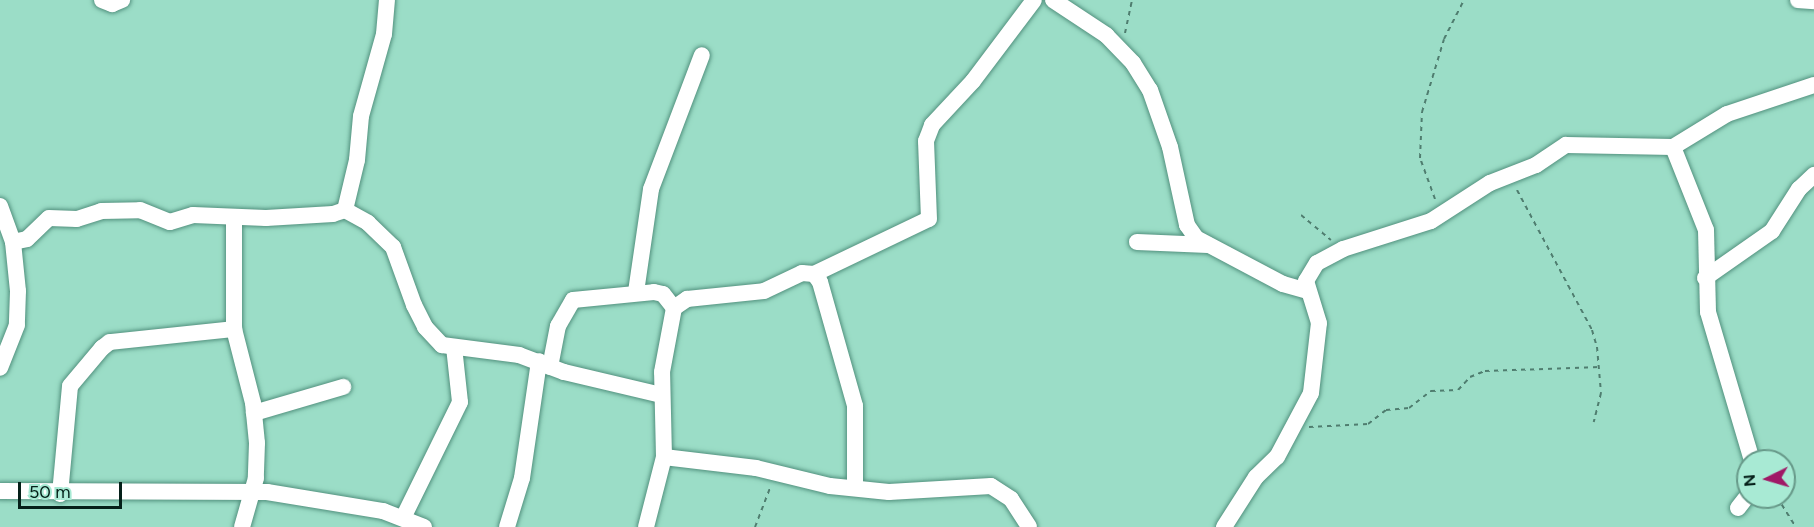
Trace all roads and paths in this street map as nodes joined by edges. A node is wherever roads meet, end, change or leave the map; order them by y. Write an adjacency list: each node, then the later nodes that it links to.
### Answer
1 (102, 0): 2 (street)
2 (122, 0)
3 (387, 0): 17 (street)
4 (1034, 0): 25 (street)
5 (1053, 0): 10 (street)
6 (1132, 0): 10 (path)
7 (1464, 0): 18 (path)
8 (1798, 0): 9 (street)
9 (1814, 1)
10 (1122, 50): 23 (street)
11 (702, 55): 28 (street)
12 (1814, 87): 13 (street)
13 (1672, 147): 15 (street); 26 (street)
14 (1814, 175): 26 (street)
15 (1511, 176): 18 (street); 34 (path)
16 (0, 206): 21 (street)
17 (345, 210): 20 (street); 31 (street)
18 (1442, 214): 24 (street)
19 (1301, 215): 24 (path)
20 (234, 217): 21 (street); 30 (street)
21 (13, 242): 32 (street)
22 (1137, 242): 23 (street)
23 (1208, 245): 27 (street)
24 (1342, 249): 27 (street)
25 (814, 274): 29 (street); 44 (street)
26 (1705, 279): 41 (street)
27 (1307, 291): 40 (street)
28 (636, 292): 29 (street); 33 (street)
29 (674, 308): 37 (street)
30 (234, 329): 38 (street); 47 (street)
31 (454, 347): 33 (street); 49 (street)
32 (4, 348): 35 (street)
33 (545, 364): 37 (street); 52 (street)
34 (1600, 367): 39 (path); 40 (path)
35 (0, 369)
36 (343, 387): 38 (street)
37 (661, 395): 42 (street)
38 (254, 413): 46 (street)
39 (1594, 422)
40 (1295, 428): 56 (street)
41 (1748, 449)
42 (664, 457): 43 (street); 53 (street)
43 (775, 473): 44 (street); 54 (path)
44 (855, 488): 55 (street)
45 (0, 490): 47 (street)
46 (253, 491): 47 (street); 49 (street); 50 (street)
47 (60, 494)
48 (1785, 509): 57 (path)
49 (403, 518): 51 (street)
50 (242, 527)
51 (424, 527)
52 (507, 527)
53 (646, 527)
54 (755, 527)
55 (1029, 527)
56 (1224, 527)
57 (1796, 527)

